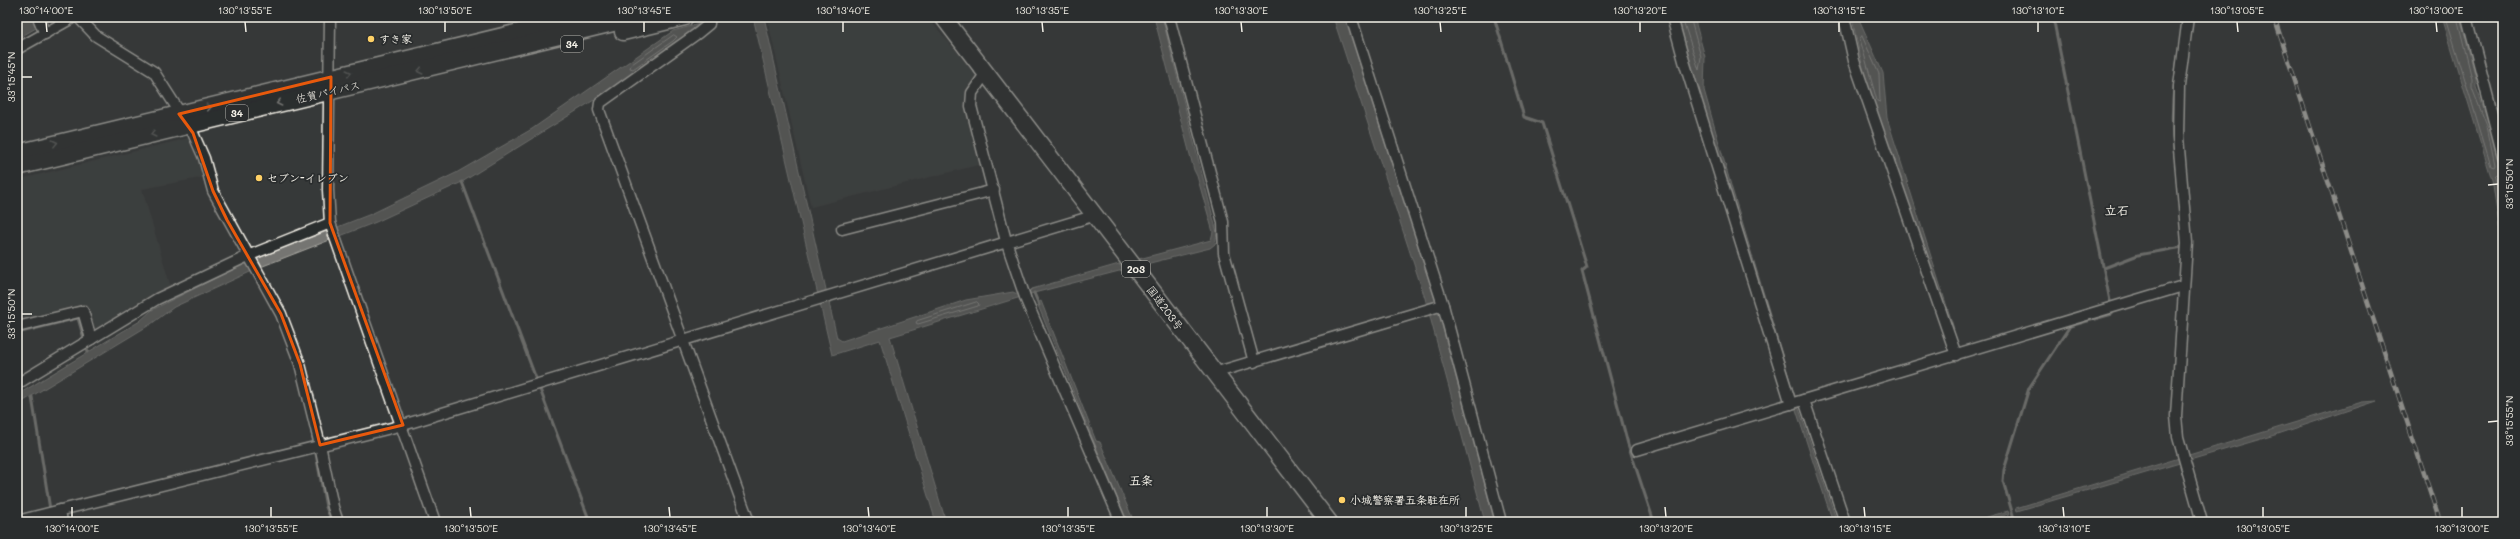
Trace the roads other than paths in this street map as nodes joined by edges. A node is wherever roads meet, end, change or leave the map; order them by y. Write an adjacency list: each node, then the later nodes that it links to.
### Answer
1 (38, 17): 17 (street)
2 (74, 17): 17 (street)
3 (78, 17): 22 (street)
4 (330, 17): 21 (street)
5 (540, 17): 19 (highway, 34)
6 (582, 17): 19 (highway, 佐賀バイパス / 34)
7 (638, 17): 19 (highway, 佐賀バイパス / 34)
8 (685, 17): 19 (highway, 34)
9 (709, 17): 36 (street)
10 (943, 17): 20 (highway, 国道203号 / 203)
11 (1169, 17): 38 (street)
12 (1352, 17): 33 (street)
13 (1672, 17): 42 (street)
14 (1844, 17): 37 (street)
15 (2188, 17): 32 (street)
16 (2466, 17): 24 (street)
17 (44, 30): 18 (street)
18 (17, 49)
19 (456, 55): 21 (highway, 佐賀バイパス / 34)
20 (985, 74): 26 (street); 27 (highway, 国道203号 / 203)
21 (331, 84): 22 (highway, 佐賀バイパス / 34); 28 (street)
22 (183, 119): 23 (highway, 佐賀バイパス / 34, one-way to 22); 25 (highway, 佐賀バイパス / 34, one-way to 25); 31 (street)
23 (17, 153)
24 (2503, 156)
25 (17, 167)
26 (994, 190): 29 (street); 30 (street)
27 (1096, 215): 30 (street); 39 (highway, 国道203号 / 203)
28 (330, 223): 31 (street); 43 (street)
29 (842, 229)
30 (1006, 241): 36 (street); 53 (street)
31 (250, 255): 35 (street); 44 (street)
32 (2184, 286): 37 (street); 56 (street)
33 (1443, 305): 38 (street); 54 (street)
34 (17, 326): 35 (street)
35 (91, 339): 40 (street)
36 (683, 340): 43 (street); 52 (street)
37 (1956, 354): 41 (street)
38 (1254, 362): 39 (street)
39 (1214, 373): 48 (highway, 国道203号 / 203)
40 (17, 384)
41 (1804, 400): 42 (street); 55 (street)
42 (1791, 404): 45 (street)
43 (403, 425): 44 (street); 51 (street)
44 (320, 445): 46 (street); 50 (street)
45 (1637, 450)
46 (60, 510): 47 (street); 49 (street)
47 (17, 521)
48 (1323, 521)
49 (62, 522)
50 (338, 522)
51 (436, 522)
52 (749, 522)
53 (1121, 522)
54 (1501, 522)
55 (1845, 522)
56 (2202, 522)

